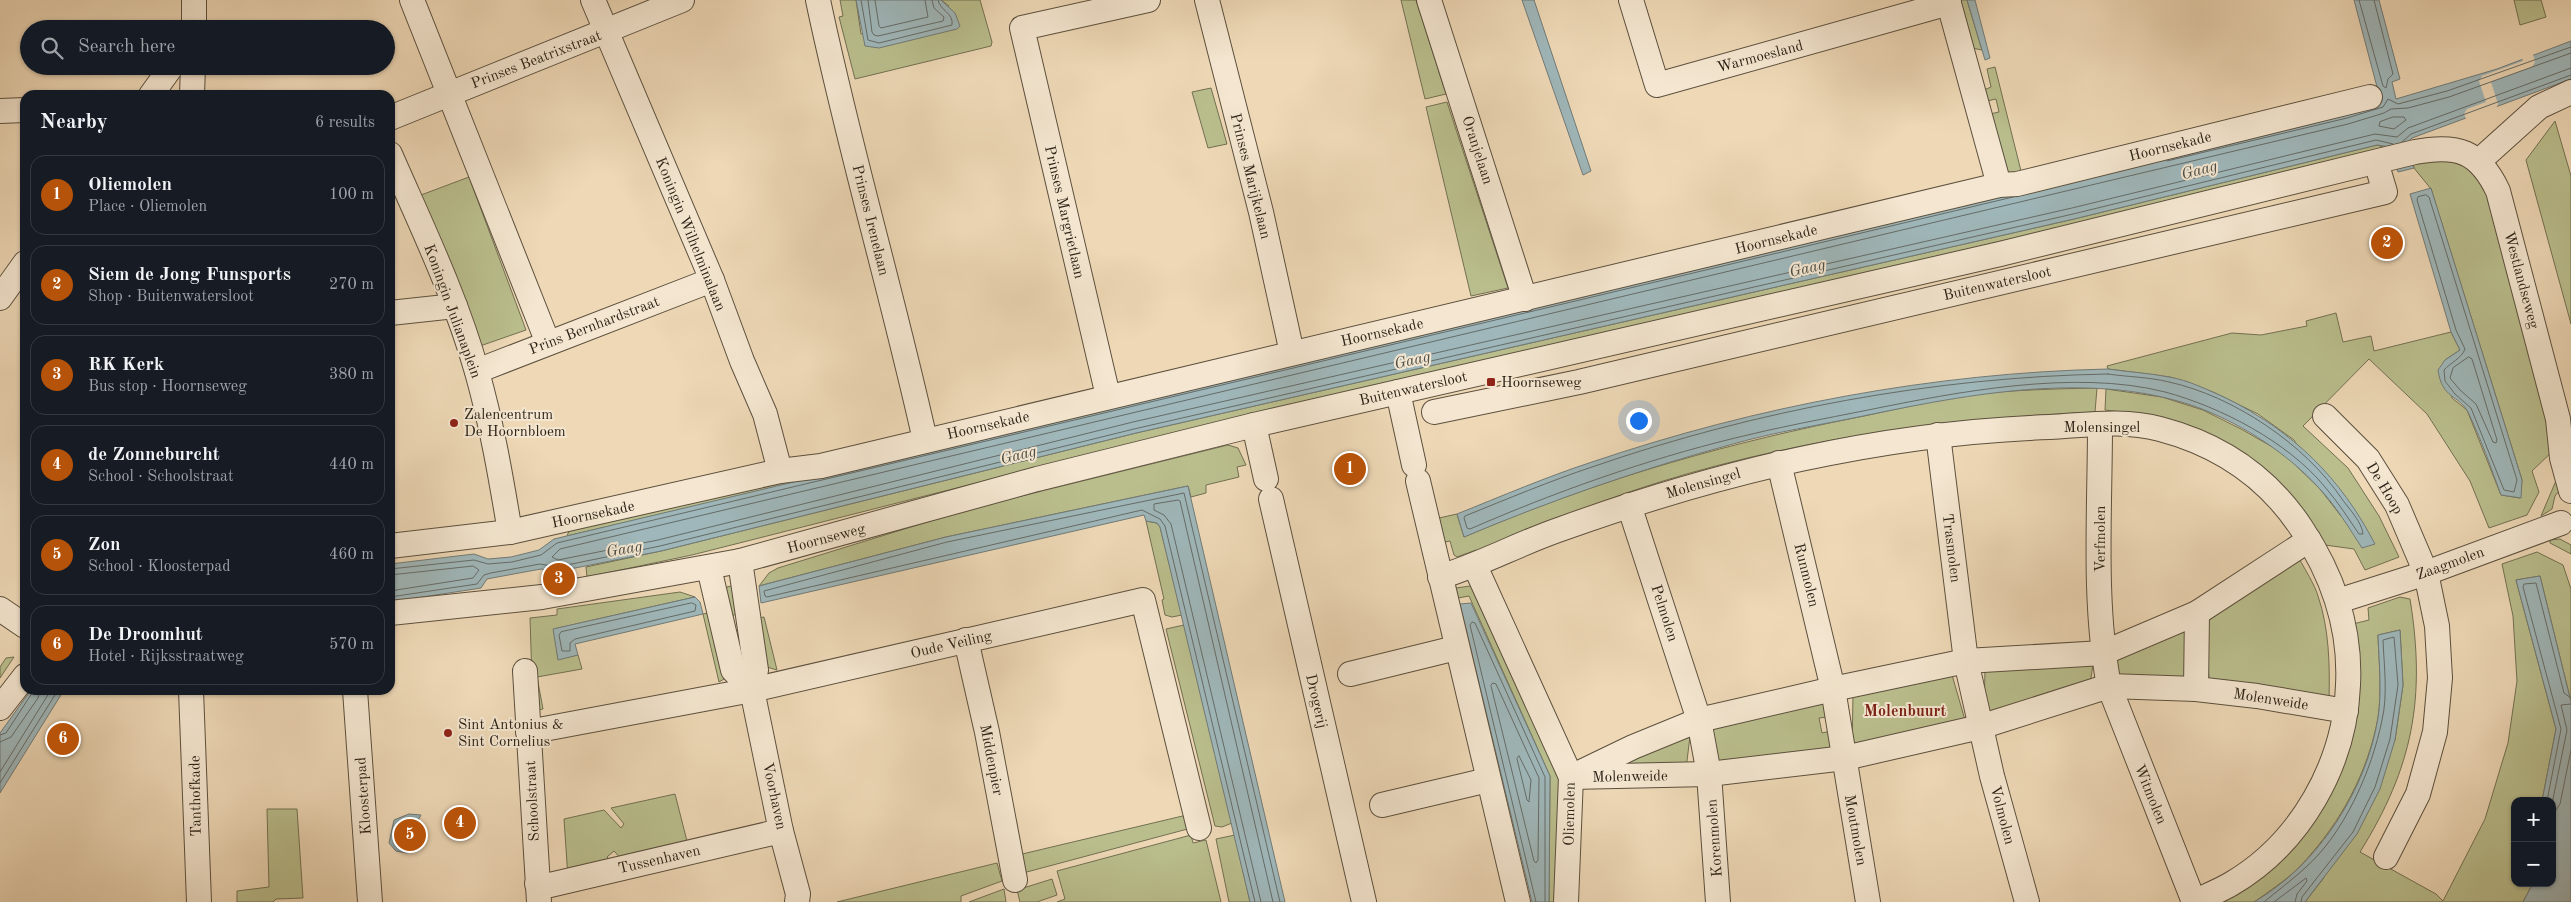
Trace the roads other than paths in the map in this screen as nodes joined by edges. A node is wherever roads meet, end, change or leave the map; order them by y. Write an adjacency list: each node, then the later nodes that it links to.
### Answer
1 (194, 0): 11 (street)
2 (412, 0): 18 (street)
3 (593, 0): 12 (street, Koningin Wilhelminalaan)
4 (682, 0): 12 (street, Prinses Beatrixstraat)
5 (818, 0): 46 (street, Prinses Irenelaan)
6 (1148, 0): 39 (street, Prinses Margrietlaan)
7 (1206, 0): 34 (street, Prinses Marijkelaan)
8 (1429, 0): 30 (street, Oranjelaan)
9 (1631, 0): 10 (street, Warmoesland)
10 (1948, 2): 26 (street)
11 (194, 20)
12 (606, 32): 18 (street, Prinses Beatrixstraat); 28 (street, Koningin Wilhelminalaan)
13 (165, 75): 15 (street)
14 (192, 75): 16 (street)
15 (155, 90)
16 (192, 90)
17 (2571, 92): 23 (street)
18 (448, 94): 22 (street, Prinses Beatrixstraat); 33 (street)
19 (2370, 97): 26 (street, Hoornsekade)
20 (20, 110): 21 (street)
21 (0, 111)
22 (395, 116)
23 (2472, 157): 24 (street, Buitenwatersloot); 42 (street, Westlandseweg)
24 (2383, 161): 35 (street, Buitenwatersloot); 37 (street, Buitenwatersloot)
25 (395, 166): 31 (street, Koningin Julianaplein)
26 (1999, 185): 30 (street, Hoornsekade)
27 (20, 270): 29 (street)
28 (712, 280): 33 (street, Prins Bernhardstraat); 49 (street, Koningin Wilhelminalaan)
29 (0, 298)
30 (1525, 299): 34 (street, Hoornsekade)
31 (455, 306): 32 (street); 36 (street, Koningin Julianaplein)
32 (395, 312)
33 (548, 343): 36 (street, Prins Bernhardstraat)
34 (1292, 353): 39 (street, Hoornsekade)
35 (1572, 353): 37 (street); 38 (street, Buitenwatersloot)
36 (477, 371): 53 (street, Koningin Julianaplein)
37 (1579, 382): 40 (street, Buitenwatersloot)
38 (1398, 392): 43 (street, Buitenwatersloot); 60 (street)
39 (1108, 396): 46 (street, Hoornsekade)
40 (1434, 412)
41 (2325, 416): 59 (street, De Hoop)
42 (2558, 419): 47 (street, Westlandseweg); 50 (street, Westlandseweg)
43 (1254, 425): 56 (street, Hoornseweg); 97 (street, Drogerij)
44 (2100, 425): 45 (street, Molensingel); 54 (street, Molensingel); 68 (street, Verfmolen)
45 (1938, 435): 48 (street, Molensingel); 69 (street, Trasmolen)
46 (924, 440): 49 (street, Hoornsekade)
47 (2571, 441)
48 (1779, 463): 51 (street, Molensingel); 74 (street, Runmolen)
49 (780, 471): 53 (street, Hoornsekade)
50 (2571, 491): 52 (street)
51 (1629, 505): 57 (street, Molensingel); 81 (street, Pelmolen)
52 (2566, 530): 59 (street, Zaagmolen)
53 (510, 532): 55 (street, Hoornsekade)
54 (2309, 540): 61 (street, Molensingel); 64 (street, Molenweide)
55 (395, 545)
56 (740, 561): 58 (street, Hoornseweg); 76 (street, Voorhaven)
57 (1475, 566): 60 (street, Molensingel); 86 (street, Oliemolen)
58 (709, 568): 63 (street, Hoornseweg); 76 (street)
59 (2426, 573): 61 (street, Zaagmolen); 91 (street, De Hoop)
60 (1440, 578): 67 (street)
61 (2338, 601): 80 (street, Molensingel)
62 (0, 608): 65 (street)
63 (395, 612)
64 (2197, 614): 68 (street, Molenweide); 75 (street)
65 (20, 622)
66 (966, 640): 76 (street, Oude Veiling); 89 (street, Oude Veiling); 92 (street, Middenpier)
67 (1456, 648): 71 (street); 87 (street)
68 (2103, 653): 69 (street, Molenweide); 73 (street)
69 (1966, 661): 74 (street, Molenweide); 82 (street)
70 (525, 671): 83 (street, Schoolstraat)
71 (1350, 674)
72 (20, 682): 79 (street)
73 (2109, 686): 75 (street, Molenweide); 82 (street, Molenweide); 103 (street, Witmolen)
74 (1833, 689): 81 (street, Molenweide); 84 (street)
75 (2196, 689): 80 (street, Molenweide)
76 (752, 690): 83 (street, Oude Veiling); 90 (street, Voorhaven)
77 (191, 695): 94 (street, Tanthofkade)
78 (355, 695): 95 (street, Kloosterpad)
79 (0, 708)
80 (2346, 711): 103 (street, Molensingel)
81 (1700, 720): 85 (street); 86 (street, Molenweide)
82 (1980, 727): 84 (street, Molenweide); 102 (street, Volmolen)
83 (528, 732): 93 (street, Schoolstraat)
84 (1845, 758): 85 (street, Molenweide); 101 (street, Moutmolen)
85 (1710, 774): 86 (street, Molenweide); 100 (street, Korenmolen)
86 (1571, 777): 99 (street, Oliemolen)
87 (1488, 780): 88 (street); 98 (street)
88 (1382, 805)
89 (1199, 828)
90 (781, 831): 93 (street, Tussenhaven); 96 (street, Voorhaven)
91 (2386, 858)
92 (1015, 880)
93 (538, 893)
94 (199, 902)
95 (370, 902)
96 (797, 902)
97 (1364, 902)
98 (1518, 902)
99 (1566, 902)
100 (1718, 902)
101 (1868, 902)
102 (2027, 902)
103 (2194, 902)

